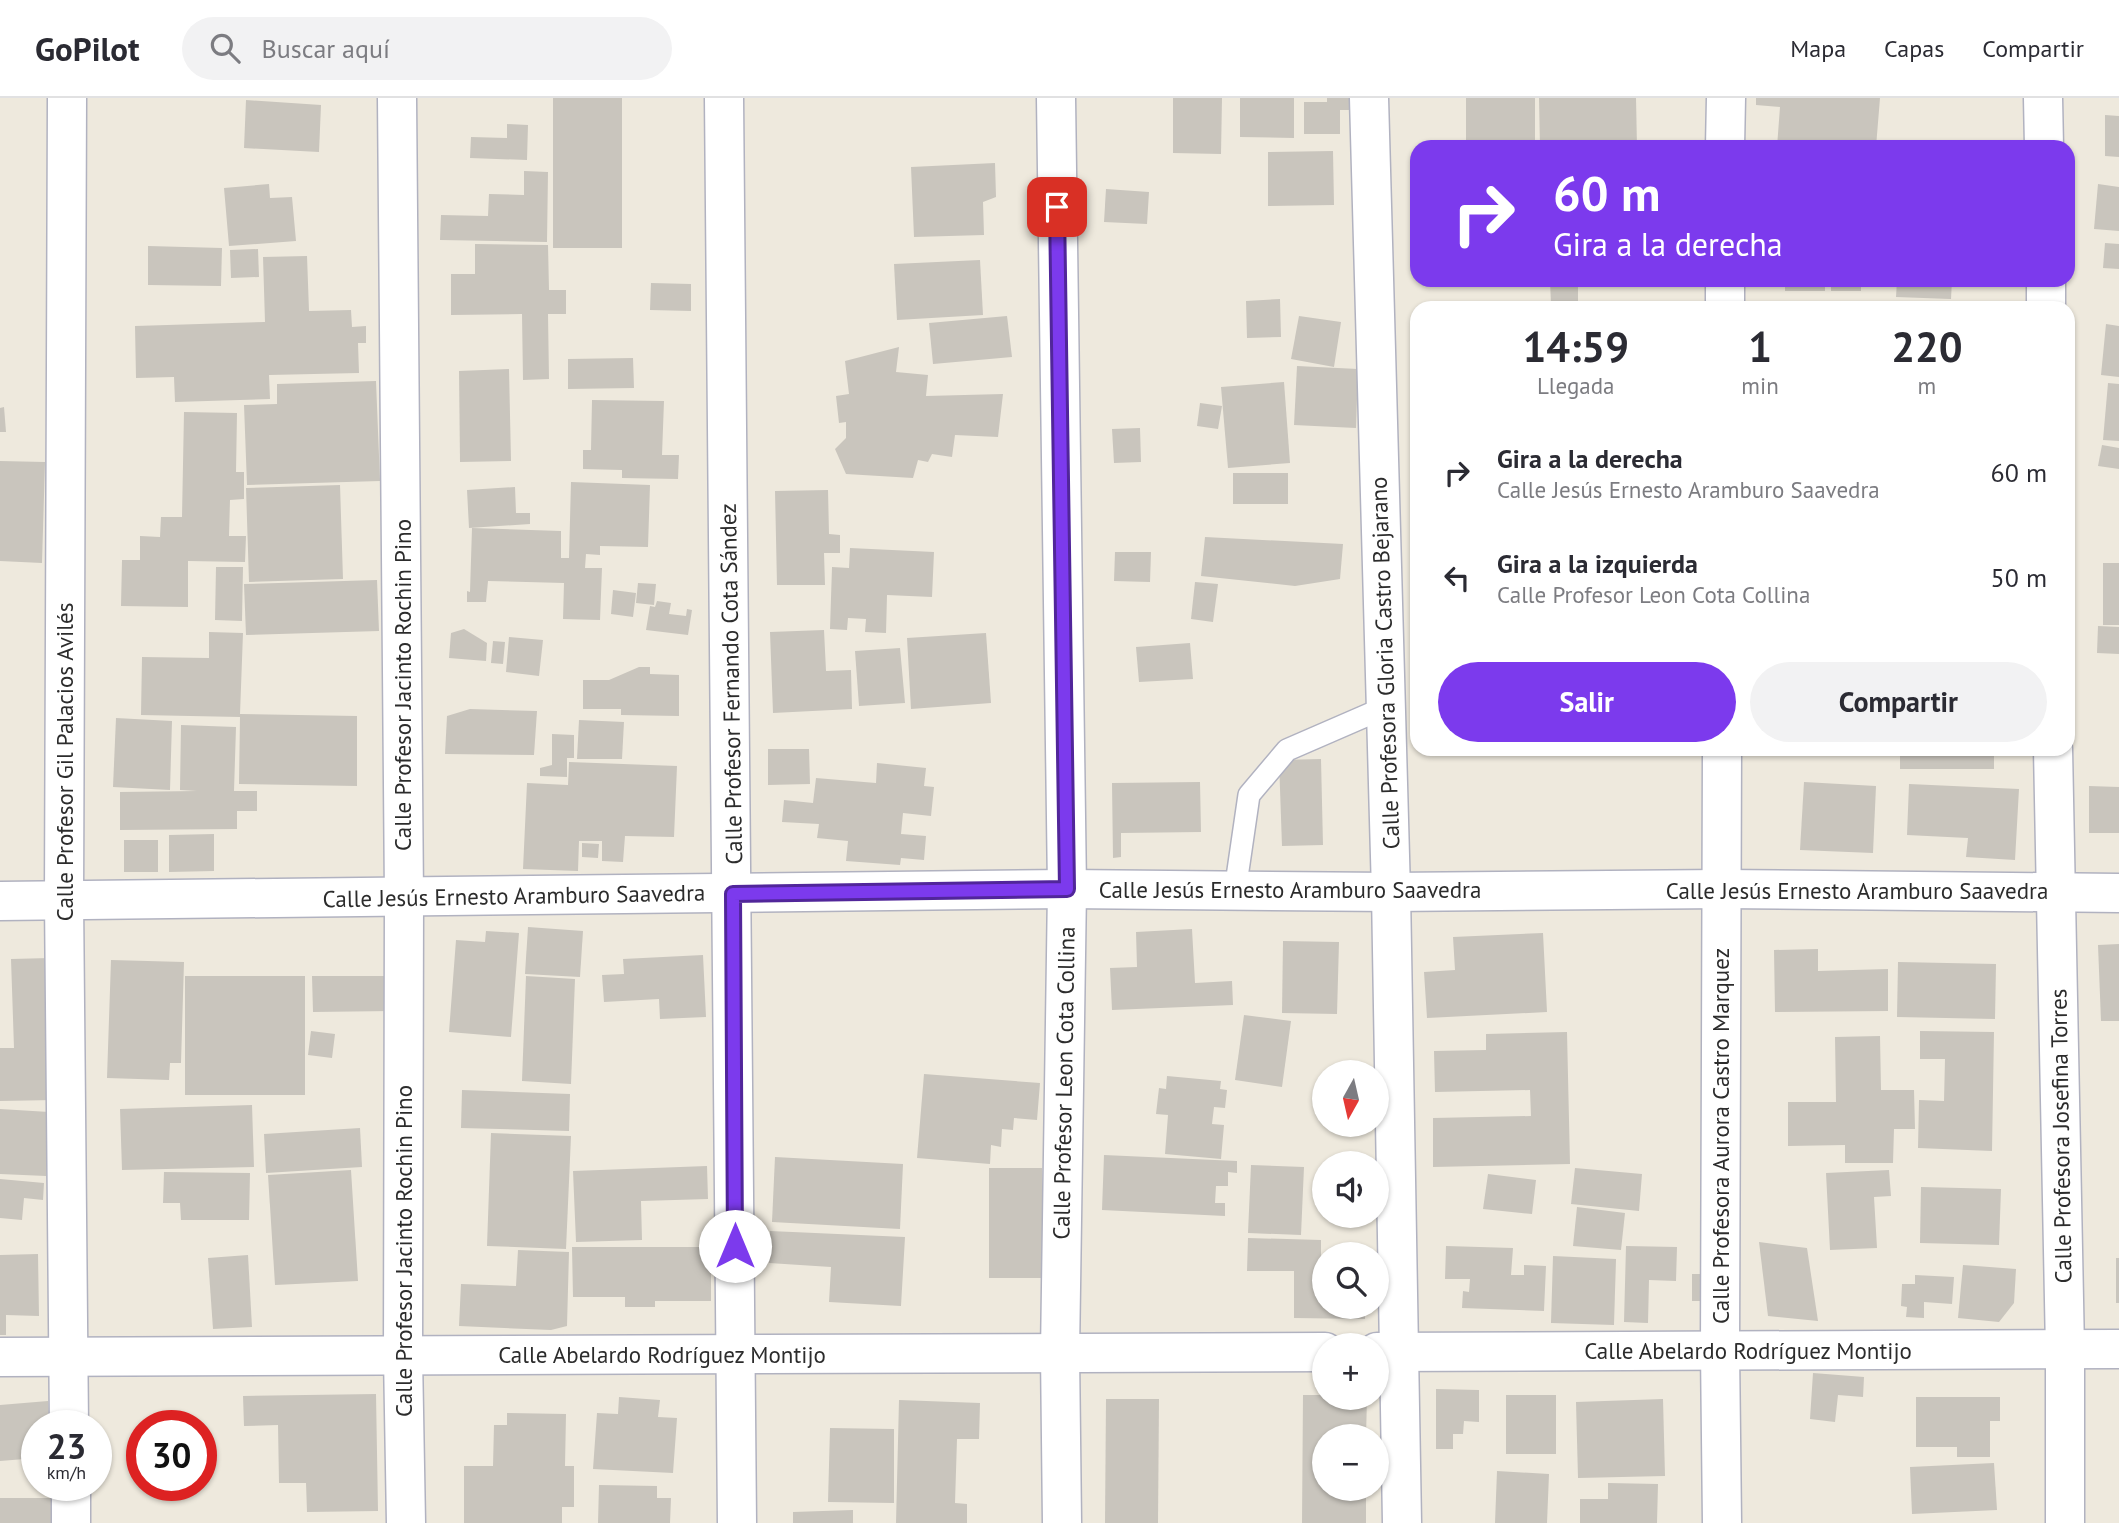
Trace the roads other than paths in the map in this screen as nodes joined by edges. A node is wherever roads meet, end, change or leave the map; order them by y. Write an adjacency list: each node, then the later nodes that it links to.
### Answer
1 (67, 98): 21 (street, Calle Profesor Gil Palacios Avilés)
2 (397, 98): 20 (street, Calle Profesor Jacinto Rochin Pino)
3 (724, 98): 18 (street, Calle Profesor Fernando Cota Sández)
4 (1056, 98): 13 (street, Calle Profesor Leon Cota Collina)
5 (1369, 98): 10 (street, Calle Profesora Gloria Castro Bejarano)
6 (1726, 98): 8 (street)
7 (2043, 98): 9 (street)
8 (1725, 140)
9 (2044, 140)
10 (1386, 707): 15 (lane); 16 (street, Calle Profesora Gloria Castro Bejarano)
11 (1722, 756): 14 (street, Calle Profesora Aurora Castro Marquez)
12 (2053, 756): 17 (street, Calle Profesora Josefina Torres)
13 (1067, 889): 15 (street, Calle Jesús Ernesto Aramburo Saavedra); 18 (street, Calle Jesús Ernesto Aramburo Saavedra); 28 (street, Calle Profesor Leon Cota Collina)
14 (1722, 889): 16 (street, Calle Jesús Ernesto Aramburo Saavedra); 17 (street, Calle Jesús Ernesto Aramburo Saavedra); 24 (street, Calle Profesora Aurora Castro Marquez)
15 (1235, 891): 16 (street, Calle Jesús Ernesto Aramburo Saavedra)
16 (1391, 892): 27 (street, Calle Profesora Gloria Castro Bejarano)
17 (2055, 893): 19 (street, Calle Jesús Ernesto Aramburo Saavedra); 25 (street, Calle Profesora Josefina Torres)
18 (733, 894): 20 (street, Calle Jesús Ernesto Aramburo Saavedra); 29 (street, Calle Profesor Fernando Cota Sández)
19 (2119, 894)
20 (404, 898): 21 (street, Calle Jesús Ernesto Aramburo Saavedra); 30 (street, Calle Profesor Jacinto Rochin Pino)
21 (64, 899): 22 (street, Calle Jesús Ernesto Aramburo Saavedra); 32 (street, Calle Profesor Gil Palacios Avilés)
22 (0, 901)
23 (2119, 1349): 25 (street, Calle Abelardo Rodríguez Montijo)
24 (1720, 1350): 25 (street, Calle Abelardo Rodríguez Montijo); 27 (street, Calle Abelardo Rodríguez Montijo); 40 (street, Calle Profesora Aurora Castro Marquez)
25 (2066, 1350): 41 (street, Calle Profesora Josefina Torres)
26 (1312, 1352): 28 (street, Calle Abelardo Rodríguez Montijo)
27 (1389, 1352): 39 (street, Calle Profesora Gloria Castro Bejarano)
28 (1060, 1353): 29 (street, Calle Abelardo Rodríguez Montijo); 38 (street, Calle Profesor Leon Cota Collina)
29 (735, 1354): 30 (street, Calle Abelardo Rodríguez Montijo); 37 (street, Calle Profesor Fernando Cota Sández)
30 (403, 1356): 32 (street, Calle Abelardo Rodríguez Montijo); 36 (street, Calle Profesor Jacinto Rochin Pino)
31 (0, 1357): 32 (street, Calle Abelardo Rodríguez Montijo)
32 (68, 1357): 33 (street, Calle Profesor Gil Palacios Avilés)
33 (69, 1410)
34 (71, 1501): 35 (street)
35 (71, 1523)
36 (406, 1523)
37 (737, 1523)
38 (1062, 1523)
39 (1402, 1523)
40 (1722, 1523)
41 (2064, 1523)

